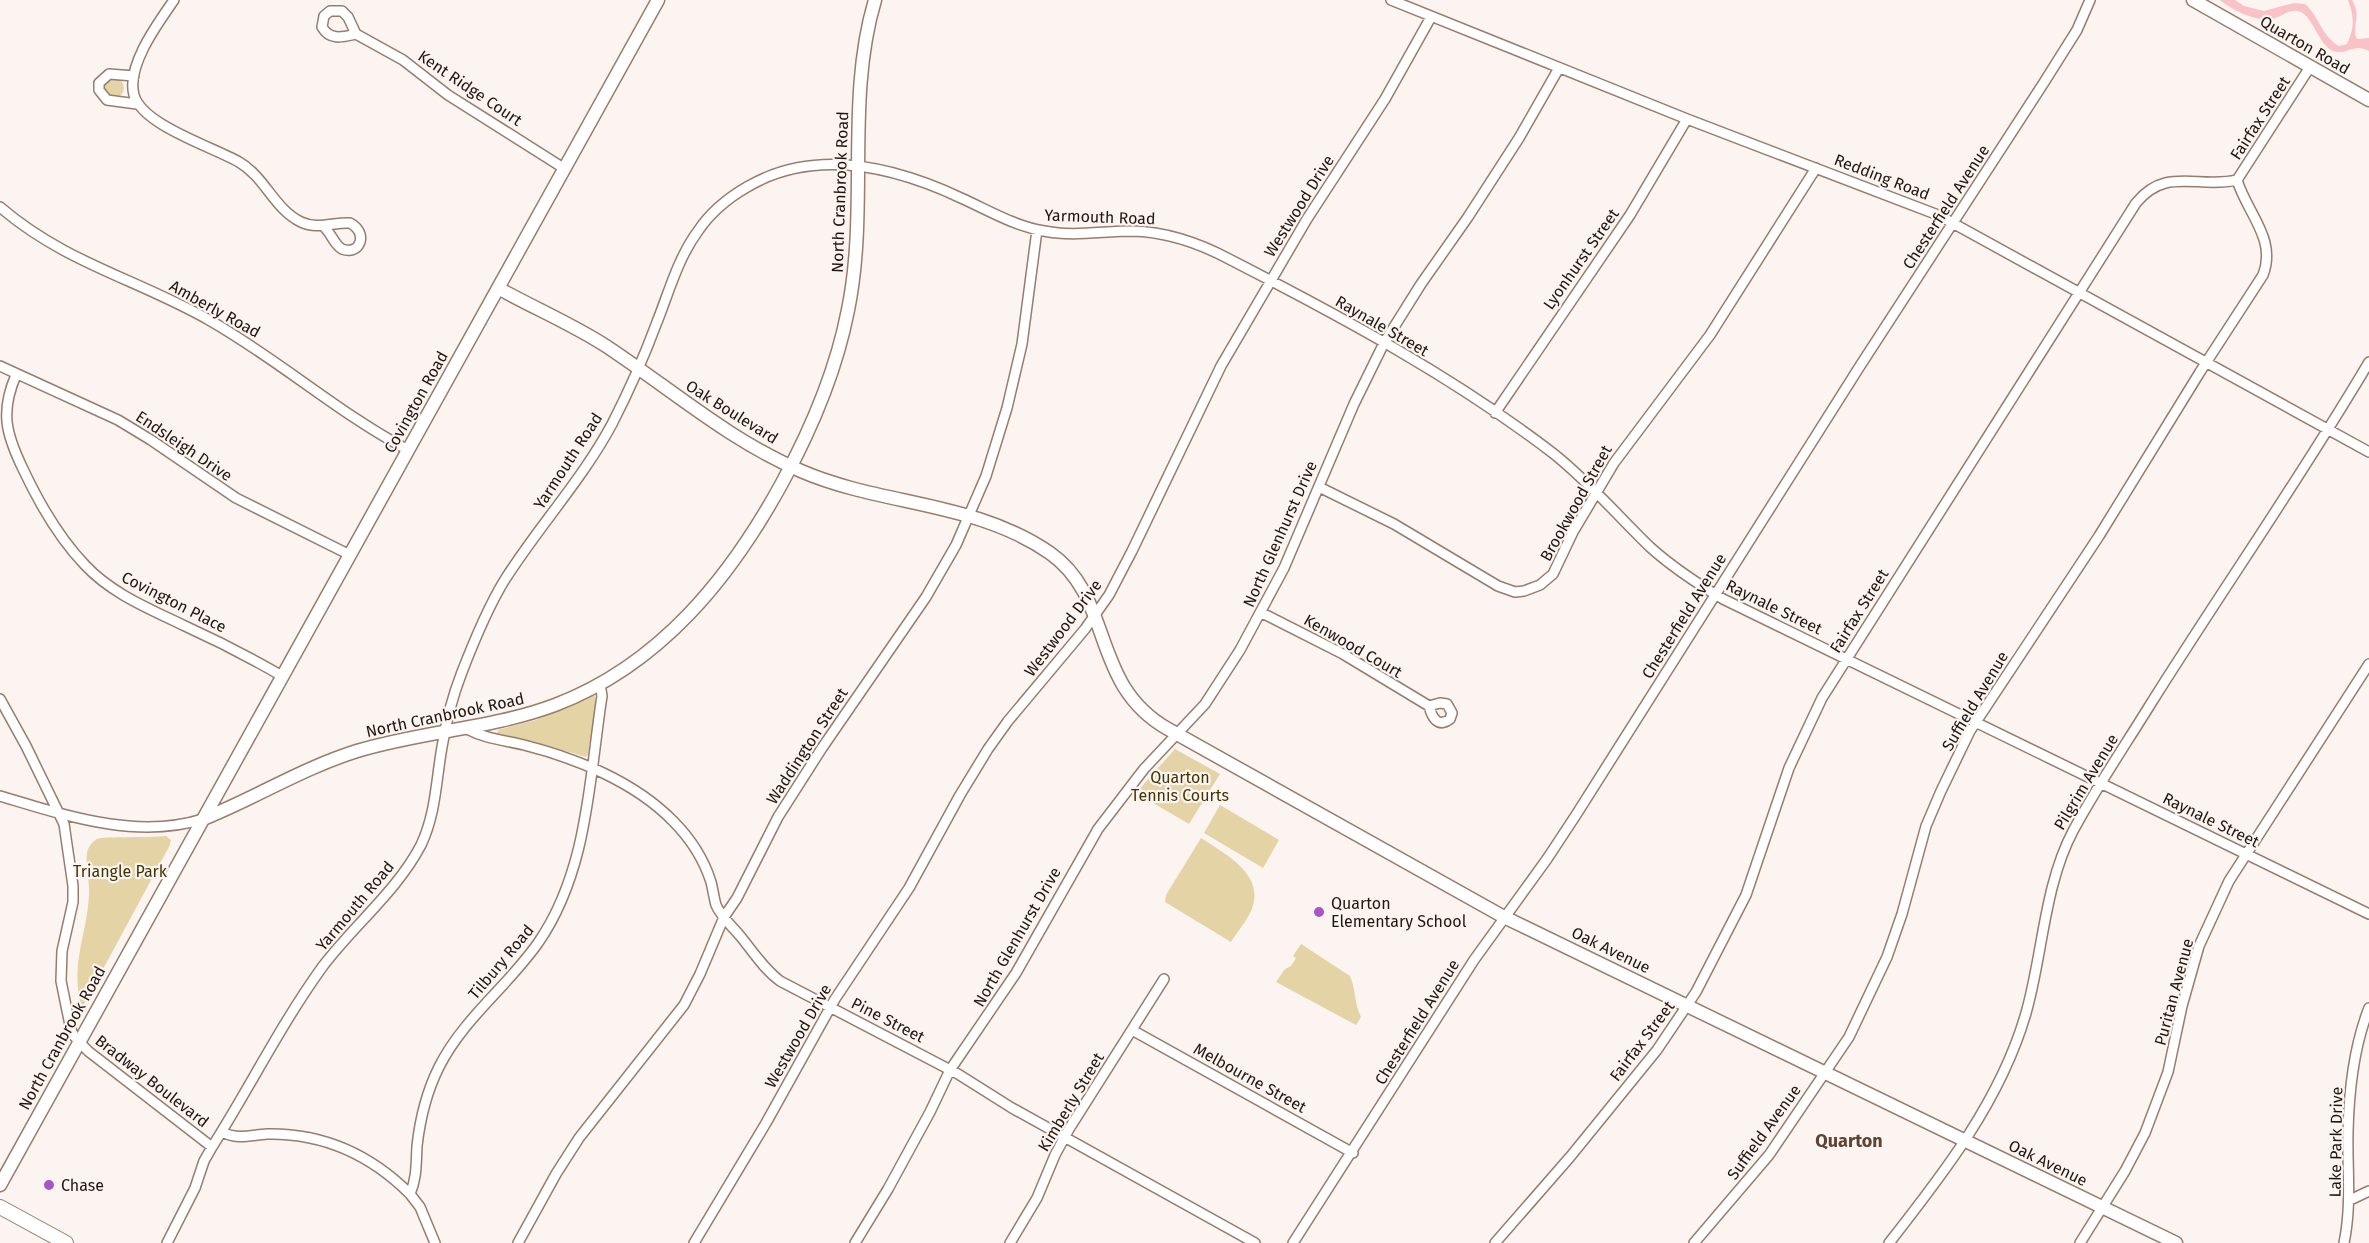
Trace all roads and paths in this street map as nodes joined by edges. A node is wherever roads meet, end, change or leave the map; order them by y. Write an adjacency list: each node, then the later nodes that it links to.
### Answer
1 (174, 0): 11 (street)
2 (658, 0): 16 (street, Covington Road)
3 (875, 0): 15 (street, North Cranbrook Road)
4 (1391, 0): 7 (street, Redding Road)
5 (2090, 0): 20 (street, Chesterfield Avenue)
6 (2193, 0): 9 (street, Quarton Road)
7 (1431, 17): 10 (street, Redding Road); 24 (street, Westwood Drive)
8 (356, 34): 16 (street, Kent Ridge Court)
9 (2310, 67): 12 (street, Quarton Road); 18 (street, Fairfax Street)
10 (1559, 68): 14 (street, Redding Road); 27 (street, North Glenhurst Drive)
11 (134, 76): 13 (street); 13 (street)
12 (2369, 100)
13 (137, 104): 21 (street)
14 (1687, 119): 17 (street, Redding Road); 33 (street, Lyonhurst Street)
15 (859, 165): 22 (street, Yarmouth Road); 31 (street, Yarmouth Road); 37 (street, North Cranbrook Road)
16 (565, 168): 25 (street, Covington Road)
17 (1816, 168): 20 (street, Redding Road); 39 (street, Brookwood Street)
18 (2237, 180): 26 (street, Fairfax Street); 29 (street, Suffield Avenue)
19 (0, 207): 35 (street, Amberly Road)
20 (1952, 222): 26 (street, Redding Road); 42 (street, Chesterfield Avenue)
21 (323, 226)
22 (1037, 230): 23 (street, Yarmouth Road); 40 (street, Waddington Street)
23 (1214, 251): 24 (street, Raynale Street)
24 (1270, 280): 27 (street, Raynale Street); 44 (street, Westwood Drive)
25 (498, 288): 31 (street, Oak Boulevard); 35 (street, Covington Road)
26 (2079, 292): 29 (street, Redding Road); 45 (street, Fairfax Street)
27 (1384, 343): 33 (street, Raynale Street); 38 (street, North Glenhurst Drive)
28 (2369, 362): 34 (street, Pilgrim Avenue)
29 (2205, 363): 34 (street, Redding Road); 51 (street, Suffield Avenue)
30 (0, 366): 32 (street, Endsleigh Drive)
31 (639, 368): 37 (street, Oak Boulevard); 53 (street, Yarmouth Road)
32 (16, 375): 41 (street, Endsleigh Drive); 47 (street, Covington Place)
33 (1495, 413): 39 (street, Raynale Street)
34 (2327, 430): 36 (street, Redding Road); 56 (street, Pilgrim Avenue)
35 (408, 450): 41 (street, Covington Road)
36 (2369, 452)
37 (791, 466): 40 (street, Oak Boulevard); 48 (street, North Cranbrook Road)
38 (1319, 487): 39 (street, Brookwood Street); 43 (street, North Glenhurst Drive)
39 (1595, 492): 42 (street, Raynale Street)
40 (970, 515): 44 (street, Oak Boulevard); 62 (street, Waddington Street)
41 (350, 555): 47 (street, Covington Road)
42 (1715, 594): 45 (street, Raynale Street); 63 (street, Chesterfield Avenue)
43 (1262, 613): 50 (street, Kenwood Court); 54 (street, North Glenhurst Drive)
44 (1094, 616): 54 (street, Oak Avenue); 66 (street, Westwood Drive)
45 (1846, 659): 51 (street, Raynale Street); 65 (street, Fairfax Street)
46 (2369, 664): 60 (street, Puritan Avenue)
47 (282, 676): 59 (street, Covington Road)
48 (600, 684): 52 (street, North Cranbrook Road); 55 (street, Tilbury Road)
49 (0, 699): 58 (street, Bradway Boulevard)
50 (1429, 706)
51 (1976, 722): 56 (street, Raynale Street); 71 (street, Suffield Avenue)
52 (467, 729): 53 (street, North Cranbrook Road); 55 (street, Pine Street)
53 (445, 732): 59 (street, North Cranbrook Road); 72 (street, Yarmouth Road)
54 (1176, 734): 63 (street, Oak Avenue); 70 (street, North Glenhurst Drive)
55 (591, 769): 62 (street, Pine Street); 79 (street, Tilbury Road)
56 (2102, 783): 60 (street, Raynale Street); 74 (street, Pilgrim Avenue)
57 (0, 795): 58 (street)
58 (61, 815): 59 (street); 69 (street, Bradway Boulevard)
59 (203, 819): 69 (street, North Cranbrook Road)
60 (2246, 853): 61 (street, Raynale Street); 82 (street, Puritan Avenue)
61 (2369, 914)
62 (724, 917): 66 (street, Pine Street); 86 (street, Waddington Street)
63 (1504, 917): 65 (street, Oak Avenue); 76 (street, Chesterfield Avenue)
64 (1164, 979): 68 (street, Kimberly Street)
65 (1688, 1006): 71 (street, Oak Avenue); 92 (street, Fairfax Street)
66 (831, 1007): 70 (street, Pine Street); 87 (street, Westwood Drive)
67 (2369, 1008): 80 (street, Lake Park Drive)
68 (1132, 1030): 73 (street, Kimberly Street); 76 (street, Melbourne Street)
69 (79, 1042): 75 (street, Bradway Boulevard); 77 (street, North Cranbrook Road)
70 (950, 1070): 73 (street, Pine Street); 88 (street, North Glenhurst Drive)
71 (1826, 1073): 74 (street, Oak Avenue); 93 (street, Suffield Avenue)
72 (222, 1132): 75 (street, Yarmouth Road); 79 (street)
73 (1065, 1137): 89 (street, Kimberly Street); 90 (street, Pine Street)
74 (1965, 1141): 82 (street, Oak Avenue); 94 (street, Pilgrim Avenue)
75 (212, 1147): 84 (street, Bradway Boulevard)
76 (1353, 1153): 91 (street, Chesterfield Avenue)
77 (0, 1185)
78 (2369, 1191): 80 (street)
79 (410, 1194): 85 (street)
80 (2350, 1200): 97 (street, Lake Park Drive)
81 (0, 1207): 83 (main road)
82 (2102, 1208): 95 (street, Puritan Avenue); 96 (street, Oak Avenue)
83 (66, 1243)
84 (167, 1243)
85 (435, 1243)
86 (518, 1243)
87 (694, 1243)
88 (855, 1243)
89 (1010, 1243)
90 (1255, 1243)
91 (1293, 1243)
92 (1496, 1243)
93 (1694, 1243)
94 (1889, 1243)
95 (2080, 1243)
96 (2176, 1243)
97 (2344, 1243)

